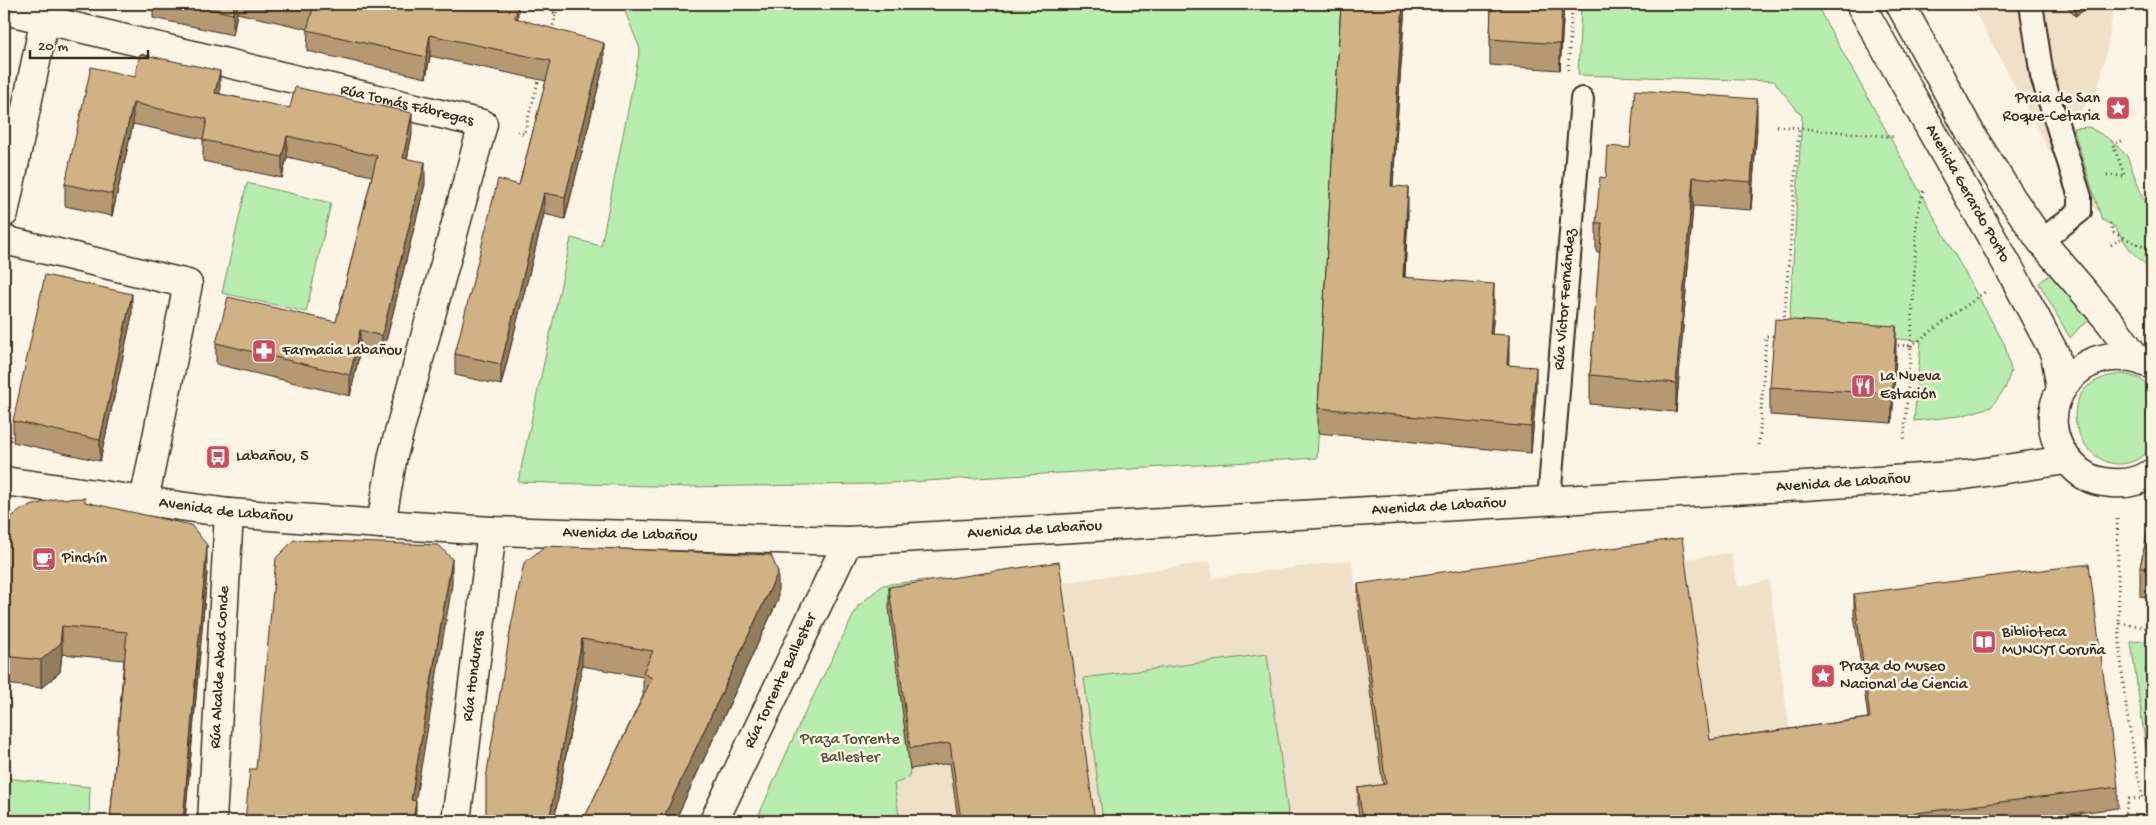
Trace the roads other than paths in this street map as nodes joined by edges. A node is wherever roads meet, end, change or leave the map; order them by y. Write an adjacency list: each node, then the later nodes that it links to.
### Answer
1 (1860, 4): 11 (street, Avenida Gerardo Porto)
2 (1900, 4): 9 (street, Avenida Gerardo Porto)
3 (2031, 4): 9 (lane)
4 (4, 10): 5 (street, Rúa Tomás Fábregas)
5 (46, 11): 7 (street); 18 (street, Rúa Tomás Fábregas)
6 (1582, 99): 15 (lane, Rúa Víctor Fernández)
7 (4, 213)
8 (4, 240): 16 (street)
9 (2041, 241): 10 (street, Avenida Gerardo Porto)
10 (2144, 362): 11 (street)
11 (2061, 388): 12 (street)
12 (2066, 460): 13 (street); 15 (street, Avenida de Labañou)
13 (2152, 474)
14 (4, 482): 16 (street, Avenida de Labañou)
15 (1549, 500): 20 (street, Avenida de Labañou)
16 (144, 501): 17 (street, Avenida de Labañou)
17 (229, 513): 18 (street, Avenida de Labañou); 21 (street, Rúa Alcalde Abad Conde)
18 (381, 524): 19 (street, Avenida de Labañou)
19 (492, 531): 20 (street, Avenida de Labañou); 22 (street, Rúa Honduras)
20 (848, 541): 23 (street, Rúa Torrente Ballester)
21 (212, 821)
22 (456, 821)
23 (714, 821)

